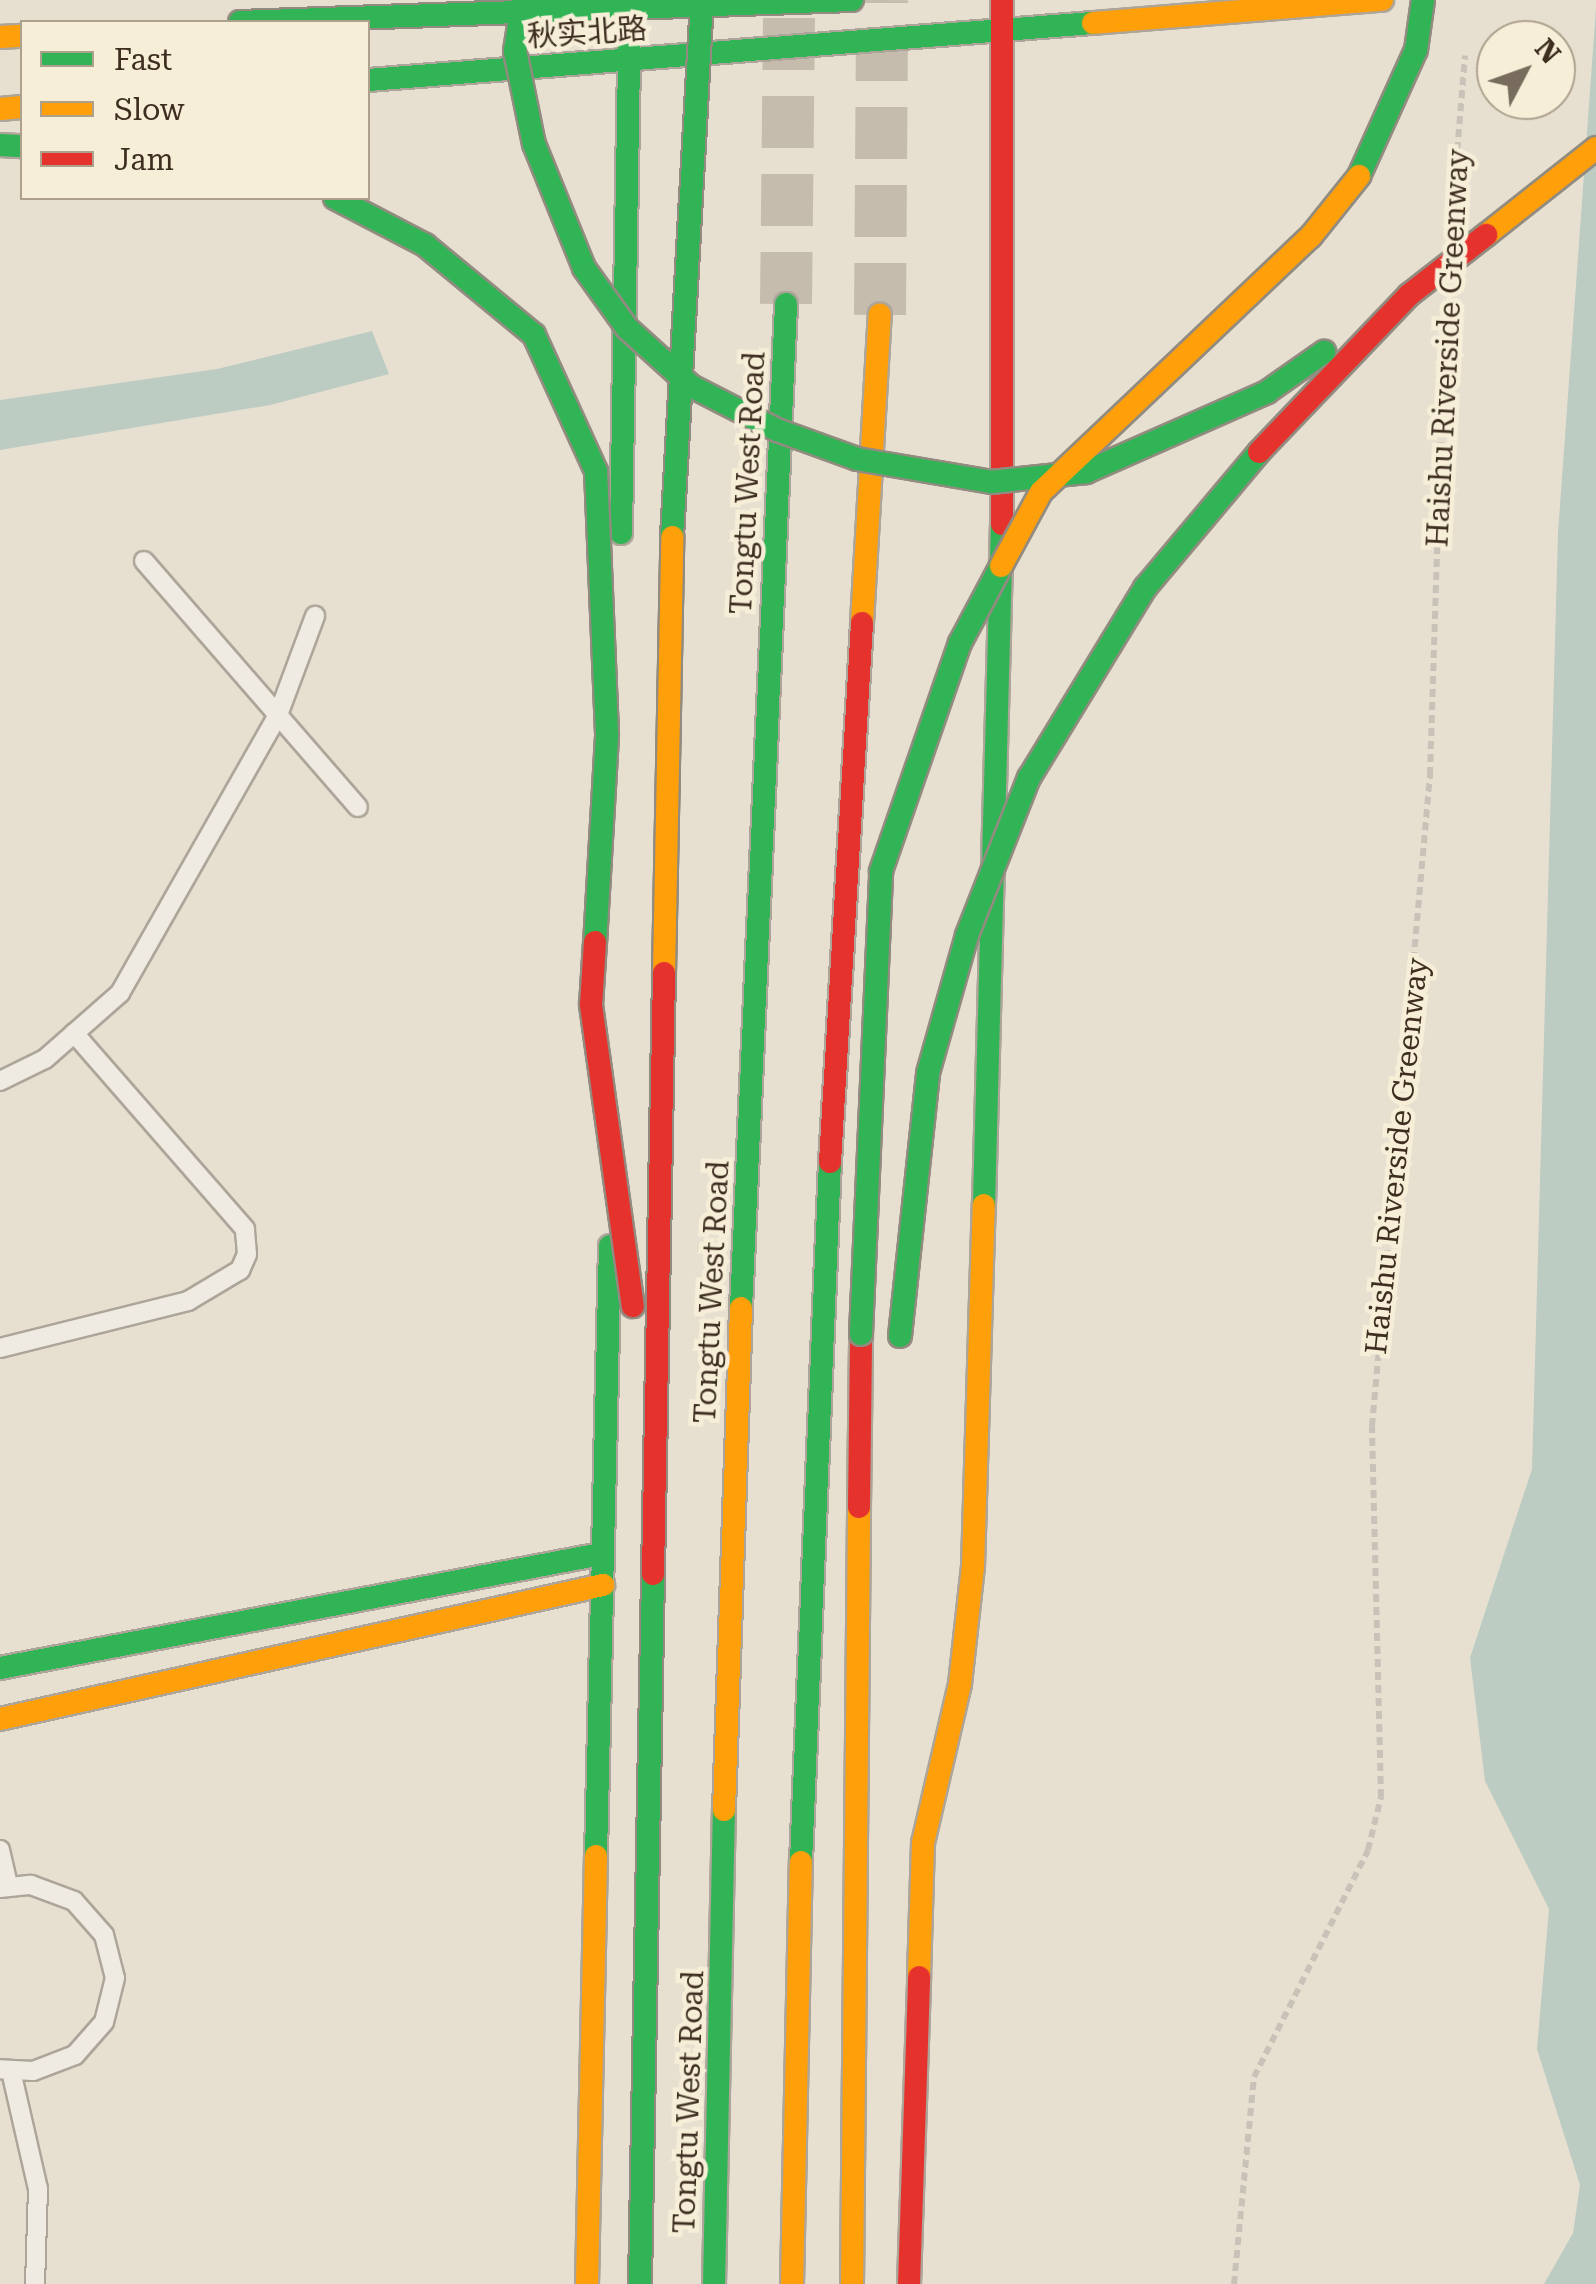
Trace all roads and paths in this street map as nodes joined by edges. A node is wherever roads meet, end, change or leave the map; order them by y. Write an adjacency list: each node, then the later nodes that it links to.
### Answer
1 (522, 0): 16 (main road, bridge)
2 (630, 0): 11 (main road)
3 (702, 0): 28 (main road, bridge)
4 (852, 0): 8 (main road, bridge)
5 (1002, 0): 9 (main road)
6 (1382, 0): 9 (main road, 秋实北路)
7 (1423, 0): 34 (main road, bridge)
8 (296, 20)
9 (1007, 35): 11 (main road, 秋实北路); 44 (main road)
10 (1466, 38): 15 (path, Haishu Riverside Greenway)
11 (629, 59): 12 (main road, 秋实北路); 29 (main road)
12 (370, 80)
13 (1596, 148): 16 (main road, bridge)
14 (339, 200): 28 (main road, bridge)
15 (1451, 226)
16 (1408, 295): 27 (main road, bridge)
17 (1444, 301): 45 (path, Haishu Riverside Greenway)
18 (786, 304): 41 (main road, Tongtu West Road)
19 (880, 314): 42 (main road)
20 (144, 562): 22 (lane)
21 (315, 616): 22 (lane)
22 (278, 715): 23 (lane); 24 (lane)
23 (358, 807)
24 (74, 1033): 25 (lane); 26 (lane)
25 (0, 1081)
26 (0, 1348)
27 (898, 1372)
28 (650, 1454): 40 (main road, bridge)
29 (605, 1553): 31 (main road); 32 (main road)
30 (886, 1557): 34 (main road)
31 (603, 1586): 33 (main road); 39 (main road)
32 (0, 1668)
33 (0, 1719)
34 (853, 1781): 43 (main road)
35 (0, 1850): 36 (lane)
36 (4, 1887): 37 (lane)
37 (6, 2070): 38 (lane)
38 (35, 2284)
39 (587, 2284)
40 (640, 2284)
41 (714, 2284)
42 (792, 2284)
43 (852, 2284)
44 (909, 2284)
45 (1234, 2284)

